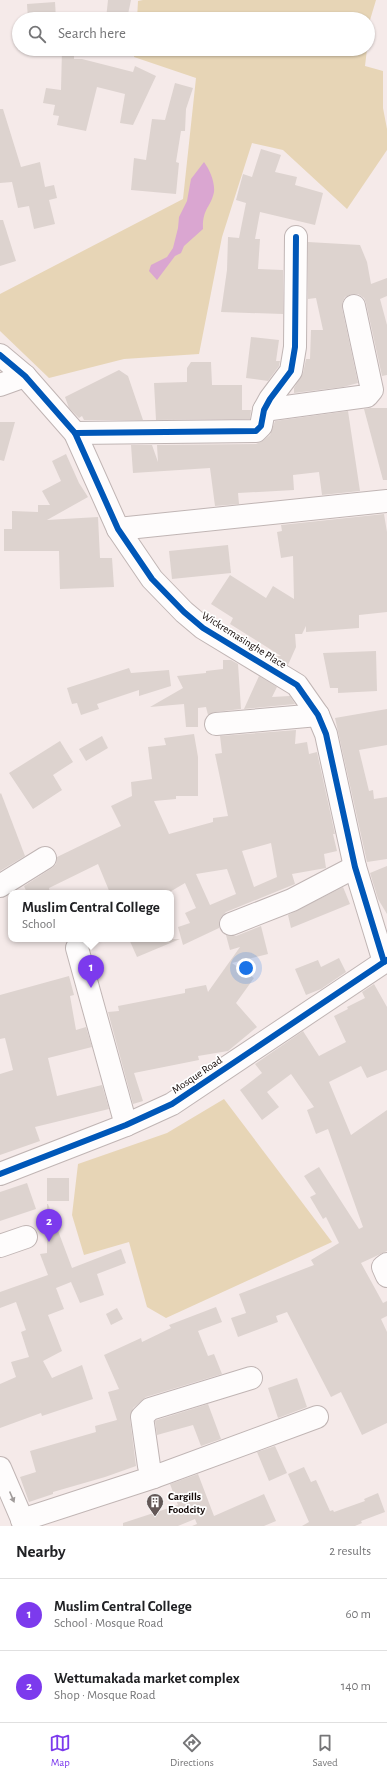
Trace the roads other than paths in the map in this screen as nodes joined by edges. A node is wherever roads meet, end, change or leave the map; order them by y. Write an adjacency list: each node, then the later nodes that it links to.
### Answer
1 (296, 237): 6 (main road)
2 (354, 306): 6 (main road)
3 (0, 355): 4 (main road, Wickremasinghe Place)
4 (25, 376): 5 (main road); 7 (main road, Wickremasinghe Place)
5 (0, 385)
6 (264, 410): 7 (main road)
7 (75, 433): 9 (main road, Wickremasinghe Place)
8 (387, 501): 9 (main road)
9 (118, 529): 10 (main road, Wickremasinghe Place)
10 (318, 715): 11 (main road); 13 (main road, Wickremasinghe Place)
11 (216, 724)
12 (45, 858): 14 (main road)
13 (355, 867): 15 (main road); 17 (main road, Wickremasinghe Place)
14 (0, 886)
15 (231, 924)
16 (77, 948): 18 (main road)
17 (386, 961): 18 (main road, Mosque Road)
18 (126, 1125): 19 (main road, Mosque Road)
19 (0, 1174)
20 (26, 1237): 21 (main road)
21 (0, 1246)
22 (387, 1264): 23 (main road)
23 (387, 1276)
24 (251, 1378): 27 (main road)
25 (317, 1417): 27 (main road)
26 (0, 1468): 28 (main road, one-way to 28)
27 (154, 1477): 28 (main road)
28 (23, 1523)

